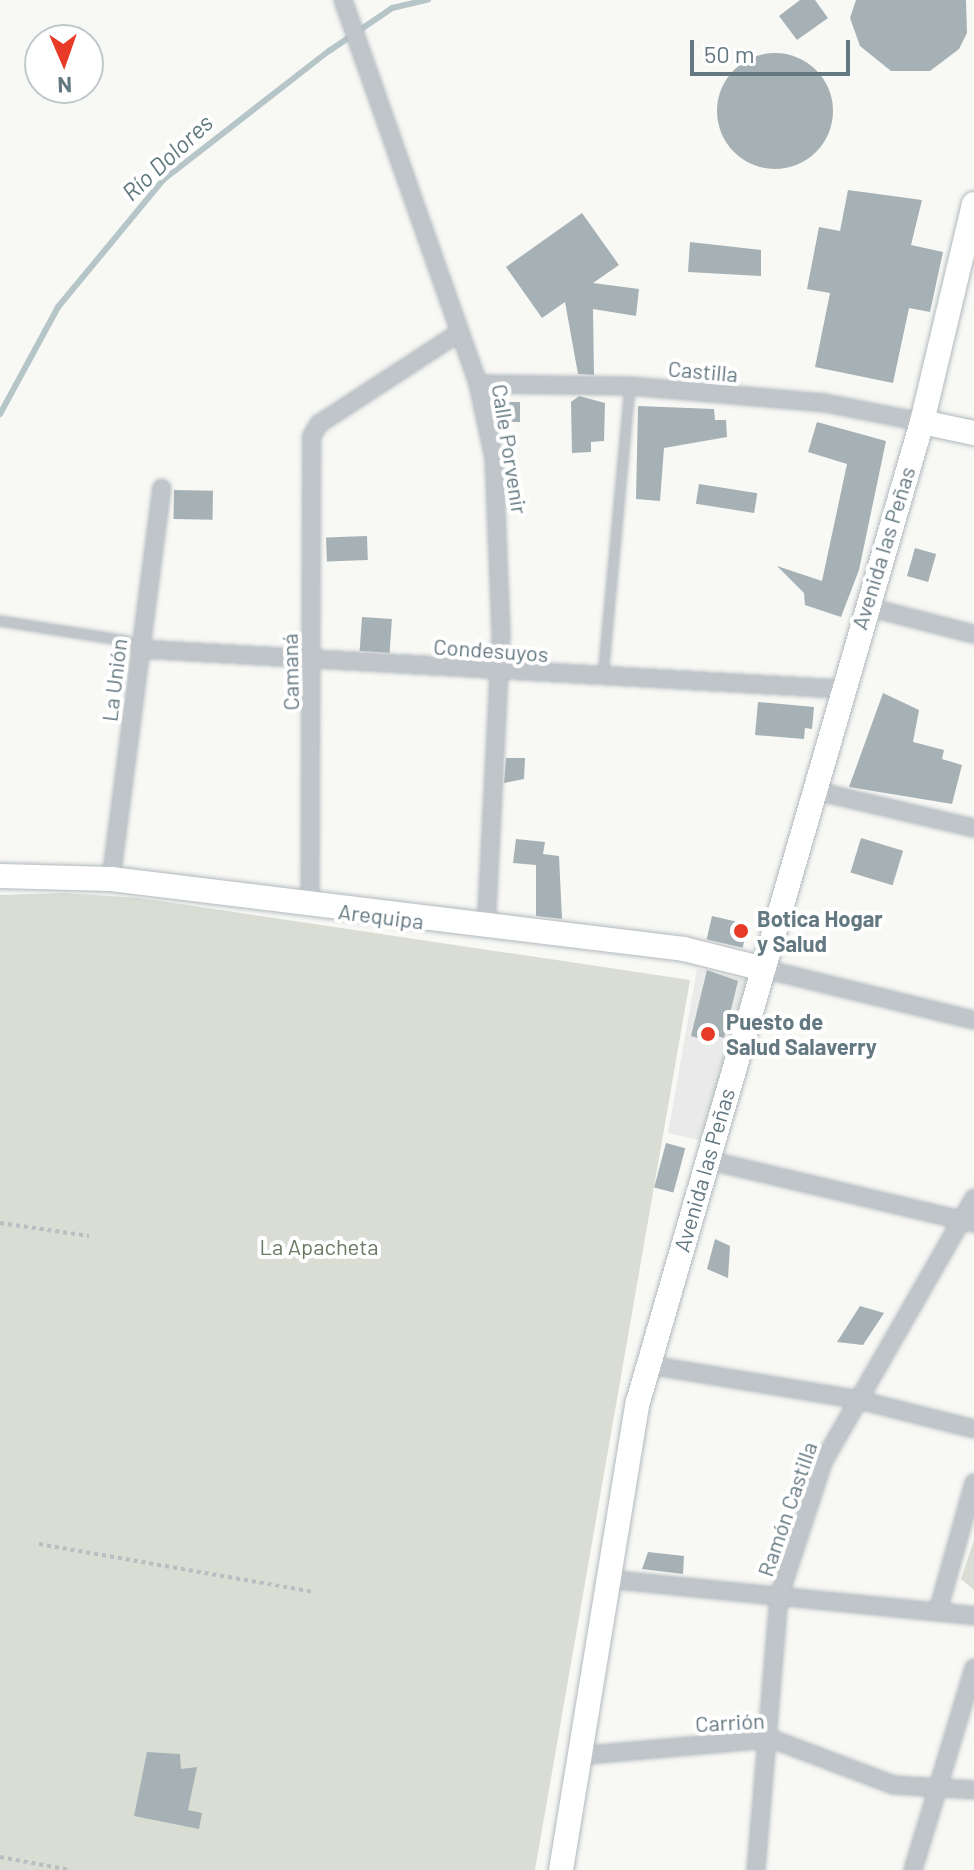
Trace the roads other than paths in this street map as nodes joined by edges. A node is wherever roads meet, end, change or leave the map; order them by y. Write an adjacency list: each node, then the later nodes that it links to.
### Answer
1 (343, 1): 3 (street, Calle Porvenir)
2 (974, 204): 6 (street, Avenida las Peñas)
3 (460, 332): 4 (street, Calle Porvenir); 13 (street, Camaná)
4 (478, 384): 5 (street, Castilla); 14 (street, Calle Porvenir)
5 (630, 386): 6 (street, Castilla); 15 (lane)
6 (922, 422): 7 (street); 9 (street, Avenida las Peñas)
7 (974, 433)
8 (162, 488): 12 (street, La Unión)
9 (864, 606): 11 (street); 16 (street, Avenida las Peñas)
10 (0, 621): 12 (lane)
11 (974, 634)
12 (140, 649): 13 (street, Condesuyos); 20 (street, La Unión)
13 (309, 659): 14 (street, Condesuyos); 21 (street, Camaná)
14 (500, 674): 15 (street, Condesuyos); 22 (street, Calle Porvenir)
15 (603, 678): 16 (street, Condesuyos)
16 (840, 689): 17 (street, Avenida las Peñas)
17 (812, 790): 18 (street); 23 (street, Avenida las Peñas)
18 (974, 828)
19 (0, 876): 20 (street, Arequipa)
20 (111, 879): 21 (street, Arequipa)
21 (310, 907): 22 (street, Arequipa)
22 (486, 928): 23 (street, Arequipa)
23 (760, 968): 24 (street); 25 (street, Avenida las Peñas)
24 (974, 1020)
25 (707, 1160): 27 (street); 28 (street, Avenida las Peñas)
26 (974, 1198): 27 (street, Ramón Castilla)
27 (967, 1221): 29 (street, Ramón Castilla)
28 (649, 1365): 29 (street); 32 (street, Avenida las Peñas)
29 (855, 1399): 30 (street); 33 (street, Ramón Castilla)
30 (974, 1429)
31 (974, 1483): 34 (street)
32 (606, 1579): 33 (street); 38 (street, Avenida las Peñas)
33 (779, 1597): 34 (street); 37 (street, Ramón Castilla)
34 (938, 1611): 35 (street)
35 (974, 1616)
36 (974, 1668): 40 (street)
37 (772, 1739): 38 (street, Carrión); 40 (street, Carrión); 42 (street, Ramón Castilla)
38 (576, 1756): 41 (street, Avenida las Peñas)
39 (974, 1790): 40 (street, Carrión)
40 (937, 1792): 43 (street)
41 (561, 1870)
42 (756, 1870)
43 (913, 1870)

